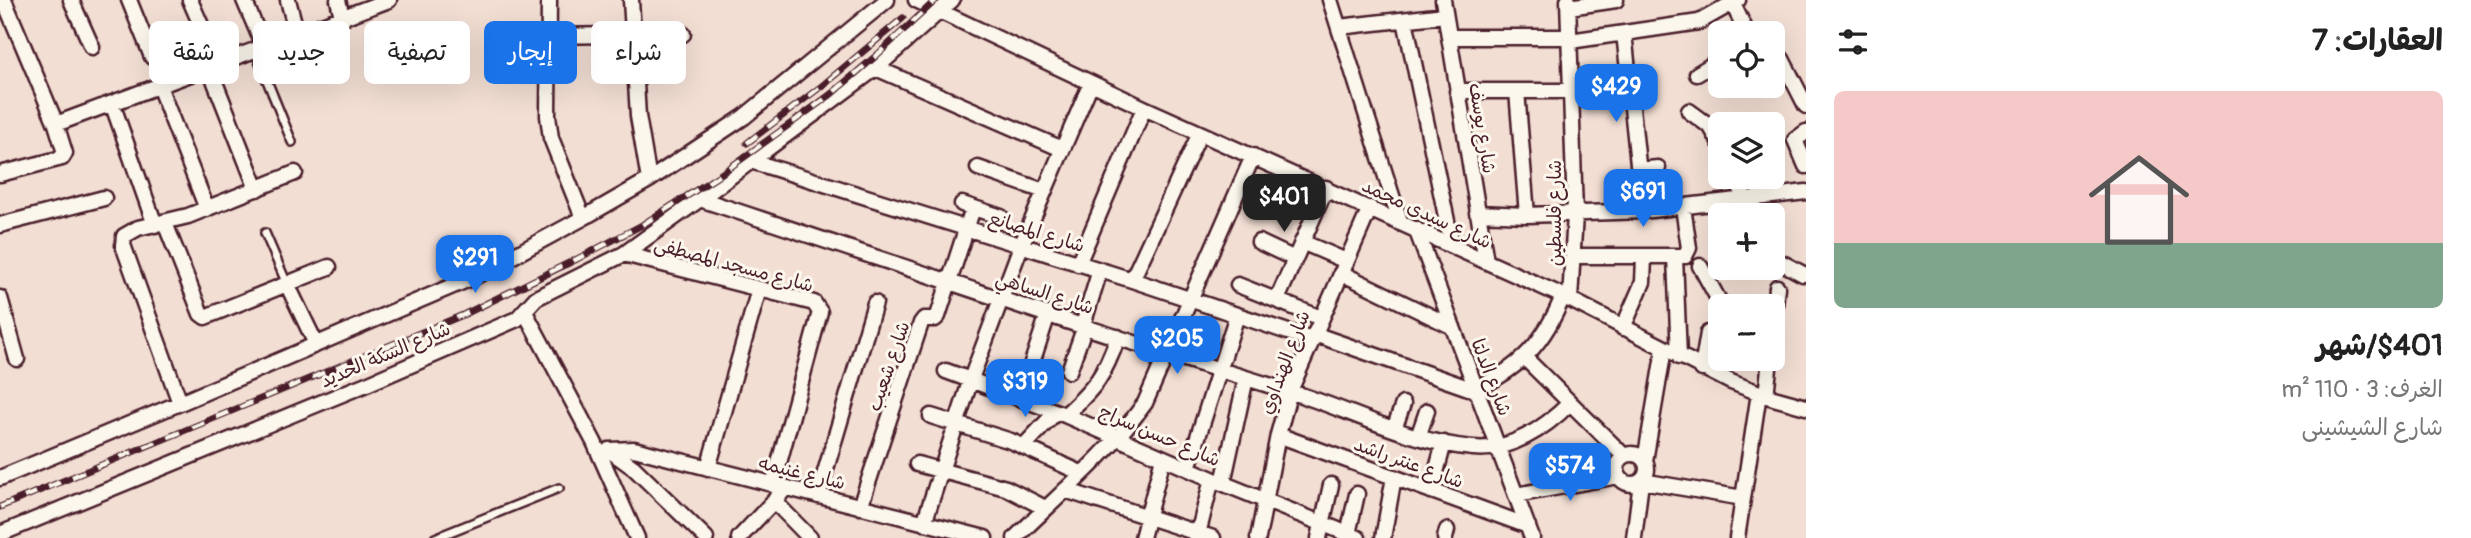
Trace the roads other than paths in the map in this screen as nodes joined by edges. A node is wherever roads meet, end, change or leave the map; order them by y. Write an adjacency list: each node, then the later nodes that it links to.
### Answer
1 (5, 0): 54 (street)
2 (72, 0): 34 (street)
3 (129, 0): 35 (street)
4 (190, 0): 23 (street)
5 (244, 0): 30 (street)
6 (288, 0): 24 (street)
7 (338, 0): 21 (street)
8 (387, 0): 21 (street)
9 (549, 0): 26 (street)
10 (631, 0): 27 (street)
11 (887, 0): 68 (street, شارع السكة الحديد)
12 (916, 0): 19 (street, شارع سيدى محمد)
13 (952, 0): 19 (street, شارع السكة الحديد)
14 (1330, 0): 29 (street)
15 (1443, 0): 20 (street, شارع يوسف)
16 (1616, 0): 18 (street)
17 (1736, 2): 28 (street); 31 (street)
18 (1568, 4): 33 (street, شارع فلسطين)
19 (939, 11): 38 (street, شارع السكة الحديد); 40 (street, شارع سيدى محمد)
20 (1445, 15): 22 (street); 32 (street, شارع يوسف)
21 (342, 17): 25 (street)
22 (1405, 20): 29 (street); 95 (street)
23 (198, 21)
24 (294, 21)
25 (331, 21)
26 (548, 21)
27 (632, 21)
28 (1743, 21)
29 (1339, 27): 87 (street)
30 (253, 29)
31 (1624, 33): 33 (street); 65 (street)
32 (1449, 37): 33 (street); 47 (street, شارع يوسف)
33 (1570, 39): 49 (street, شارع فلسطين)
34 (92, 47)
35 (149, 50)
36 (1785, 65): 51 (street)
37 (1708, 67): 39 (street)
38 (876, 68): 59 (street); 61 (street, شارع السكة الحديد)
39 (1697, 74)
40 (1091, 83): 52 (street, شارع سيدى محمد); 59 (street)
41 (164, 84): 46 (street)
42 (221, 84): 70 (street)
43 (272, 84): 58 (lane)
44 (548, 84): 86 (street)
45 (636, 84): 68 (street)
46 (159, 86): 50 (street); 80 (street)
47 (1457, 91): 48 (street); 82 (street, شارع يوسف)
48 (1517, 91): 49 (street); 84 (street)
49 (1571, 91): 83 (street, شارع فلسطين)
50 (112, 103): 54 (street); 88 (street)
51 (1806, 106)
52 (1144, 108): 57 (street, شارع سيدى محمد); 103 (street)
53 (1689, 111): 55 (street)
54 (56, 124): 67 (street)
55 (1708, 125)
56 (1806, 132): 62 (street)
57 (1200, 133): 60 (street, شارع سيدى محمد); 110 (street)
58 (292, 142)
59 (1062, 149): 72 (street)
60 (1253, 156): 69 (street, شارع سيدى محمد); 121 (street)
61 (751, 162): 75 (street, شارع السكة الحديد); 90 (street, شارع المصانع)
62 (1806, 166)
63 (978, 168): 72 (street)
64 (1658, 168): 65 (street)
65 (1638, 170): 81 (street)
66 (295, 173): 70 (street)
67 (0, 174)
68 (649, 180): 86 (street, شارع السكة الحديد)
69 (1325, 188): 79 (street, شارع سيدى محمد); 94 (street)
70 (257, 189): 80 (street)
71 (1738, 189): 76 (street)
72 (1044, 191): 96 (street)
73 (1806, 192): 76 (street)
74 (104, 198): 89 (street)
75 (700, 199): 97 (street, شارع السكة الحديد); 111 (street, شارع الساهي)
76 (1740, 200): 77 (street); 78 (street)
77 (1740, 203)
78 (1683, 206): 81 (street); 100 (street)
79 (1370, 208): 87 (street, شارع سيدى محمد); 106 (street, شارع الهنداوي)
80 (207, 209): 88 (street)
81 (1643, 212): 83 (street)
82 (1477, 213): 84 (street); 102 (street, شارع يوسف)
83 (1575, 214): 84 (street); 98 (street, شارع فلسطين)
84 (1527, 215)
85 (1001, 217): 90 (street, شارع شعيب)
86 (583, 218): 134 (street, شارع السكة الحديد)
87 (1400, 221): 91 (street, شارع سيدى محمد)
88 (160, 224): 112 (street); 151 (street)
89 (0, 225)
90 (967, 229): 96 (street, شارع المصانع); 111 (street, شارع شعيب)
91 (1416, 229): 95 (street, شارع سيدى محمد); 129 (street, شارع الدلتا)
92 (265, 233): 112 (lane)
93 (1259, 242): 101 (street)
94 (1302, 242): 101 (street); 106 (street)
95 (1452, 245): 102 (street, شارع سيدى محمد)
96 (1021, 246): 103 (street, شارع المصانع); 119 (street)
97 (624, 254): 115 (street, شارع مسجد المصطفى); 124 (street, شارع السكة الحديد)
98 (1575, 256): 99 (street); 120 (street, شارع فلسطين)
99 (1644, 257): 100 (street); 130 (street)
100 (1675, 257): 137 (street)
101 (1295, 259): 122 (street)
102 (1486, 261): 120 (street, شارع سيدى محمد)
103 (1079, 264): 108 (street, شارع المصانع)
104 (1785, 264): 109 (street)
105 (329, 267): 112 (street)
106 (1344, 267): 127 (street, شارع الهنداوي); 129 (street)
107 (1700, 267): 116 (street)
108 (1100, 270): 110 (street, شارع المصانع); 128 (street)
109 (1803, 274)
110 (1132, 280): 121 (street, شارع المصانع)
111 (949, 281): 119 (street, شارع الساهي); 192 (street, شارع شعيب)
112 (287, 284): 134 (street)
113 (1238, 285): 122 (street)
114 (1777, 287): 117 (street)
115 (759, 289): 172 (street); 182 (street, شارع مسجد المصطفى)
116 (1715, 294)
117 (1776, 294)
118 (0, 298): 139 (street)
119 (1001, 298): 125 (street, شارع الساهي); 147 (street)
120 (1567, 298): 130 (street, شارع سيدى محمد); 138 (street, شارع فلسطين)
121 (1191, 300): 126 (street, شارع المصانع); 136 (street)
122 (1277, 300): 127 (street)
123 (875, 303): 188 (street)
124 (525, 312): 163 (street); 198 (street, شارع السكة الحديد)
125 (1048, 314): 128 (street, شارع الساهي); 145 (street)
126 (1237, 315): 133 (street, شارع المصانع); 141 (street)
127 (1321, 318): 133 (street, شارع الهنداوي)
128 (1084, 326): 132 (street, شارع الساهي); 143 (street)
129 (1453, 327): 148 (street, شارع الدلتا)
130 (1623, 328): 135 (street, شارع سيدى محمد)
131 (1708, 333): 140 (street)
132 (1118, 337): 136 (street, شارع الساهي); 156 (street)
133 (1313, 337): 148 (street, شارع المصانع); 149 (street, شارع الهنداوي)
134 (316, 344): 151 (street, شارع السكة الحديد)
135 (1664, 349): 137 (street, شارع سيدى محمد); 170 (street)
136 (1168, 353): 141 (street, شارع الساهي); 161 (street)
137 (1679, 357): 140 (street, شارع سيدى محمد)
138 (1525, 358): 148 (street, شارع فلسطين); 152 (street)
139 (17, 359)
140 (1702, 369): 150 (street, شارع سيدى محمد)
141 (1220, 370): 146 (street, شارع الساهي); 173 (street)
142 (946, 371): 147 (street, شارع حسن سراج)
143 (1069, 371)
144 (1767, 371): 150 (street)
145 (1027, 378)
146 (1246, 378): 149 (street, شارع الساهي); 179 (street)
147 (971, 379): 156 (street, شارع حسن سراج); 158 (street)
148 (1477, 390): 166 (street, شارع الدلتا)
149 (1290, 391): 159 (street, شارع الساهي); 160 (street, شارع الهنداوي)
150 (1763, 394): 153 (street, شارع سيدى محمد); 189 (street)
151 (180, 403): 178 (street, شارع السكة الحديد)
152 (1570, 403): 166 (street, شارع الساهي); 168 (street)
153 (1805, 403)
154 (1403, 404): 159 (street)
155 (1427, 411): 162 (street)
156 (1060, 413): 161 (street, شارع حسن سراج); 165 (street)
157 (931, 416): 158 (street)
158 (957, 424): 165 (street); 174 (street)
159 (1394, 429): 162 (street, شارع الساهي)
160 (1278, 435): 177 (street, شارع عنتر راشد); 190 (street, شارع الهنداوي)
161 (1116, 437): 169 (street, شارع حسن سراج); 175 (street)
162 (1418, 437): 164 (street, شارع الساهي)
163 (594, 442): 167 (street); 202 (street)
164 (1444, 443): 166 (street, شارع الساهي); 185 (street)
165 (1024, 446): 175 (street)
166 (1498, 447): 187 (street, شارع الدلتا)
167 (609, 450): 172 (street, شارع غنيمه); 203 (street)
168 (1624, 456): 170 (street); 176 (street)
169 (1163, 458): 173 (street, شارع حسن سراج); 194 (street)
170 (1645, 461): 180 (street)
171 (917, 464): 174 (street)
172 (708, 468): 182 (street, شارع غنيمه)
173 (1188, 468): 179 (street, شارع حسن سراج)
174 (942, 470): 193 (street); 195 (street)
175 (1081, 474): 184 (street)
176 (1618, 476): 180 (street); 187 (street)
177 (1394, 477): 185 (street, شارع عنتر راشد); 210 (street)
178 (0, 478)
179 (1218, 481): 190 (street, شارع حسن سراج); 199 (street)
180 (1641, 481): 189 (street); 211 (street)
181 (1331, 485): 196 (street)
182 (780, 487): 188 (street, شارع غنيمه); 191 (street)
183 (559, 488): 201 (lane)
184 (1065, 490): 193 (street); 194 (street)
185 (1432, 491): 197 (street, شارع عنتر راشد)
186 (1357, 494): 200 (street)
187 (1516, 495): 197 (street, شارع الدلتا)
188 (818, 496): 192 (street, شارع غنيمه)
189 (1743, 498): 212 (street)
190 (1266, 499): 196 (street, شارع حسن سراج); 209 (street, شارع الهنداوي)
191 (774, 501): 204 (street); 205 (street)
192 (860, 507): 195 (street, شارع غنيمه)
193 (1045, 509): 207 (street)
194 (1147, 517): 199 (street); 208 (street)
195 (924, 523): 206 (street, شارع غنيمه)
196 (1321, 531): 200 (street, شارع حسن سراج)
197 (1530, 532)
198 (0, 534)
199 (1203, 536)
200 (1353, 536)
201 (435, 538)
202 (637, 538)
203 (706, 538)
204 (739, 538)
205 (810, 538)
206 (985, 538)
207 (1015, 538)
208 (1142, 538)
209 (1258, 538)
210 (1383, 538)
211 (1634, 538)
212 (1737, 538)

